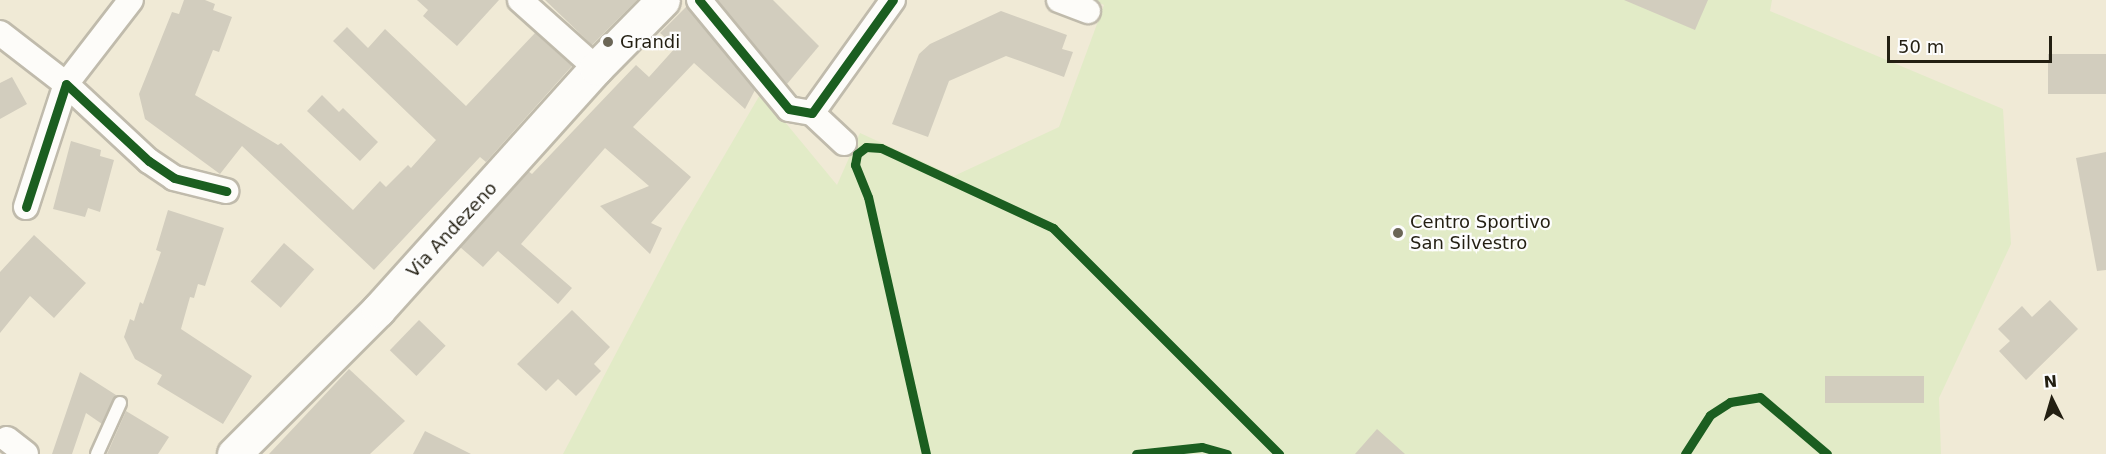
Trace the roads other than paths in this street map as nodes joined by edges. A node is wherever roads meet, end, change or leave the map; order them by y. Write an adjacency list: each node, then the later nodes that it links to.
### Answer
1 (131, 0): 10 (street)
2 (520, 0): 9 (street)
3 (663, 0): 9 (main road, Via Andezeno)
4 (699, 0): 11 (street)
5 (893, 0): 11 (street)
6 (1059, 0): 7 (street)
7 (1088, 11)
8 (0, 33): 10 (street)
9 (596, 68): 17 (main road, Via Andezeno)
10 (66, 84): 13 (street); 14 (street)
11 (812, 113): 12 (street)
12 (843, 143)
13 (226, 191)
14 (26, 207)
15 (120, 403): 16 (lane)
16 (97, 454)
17 (234, 454)

